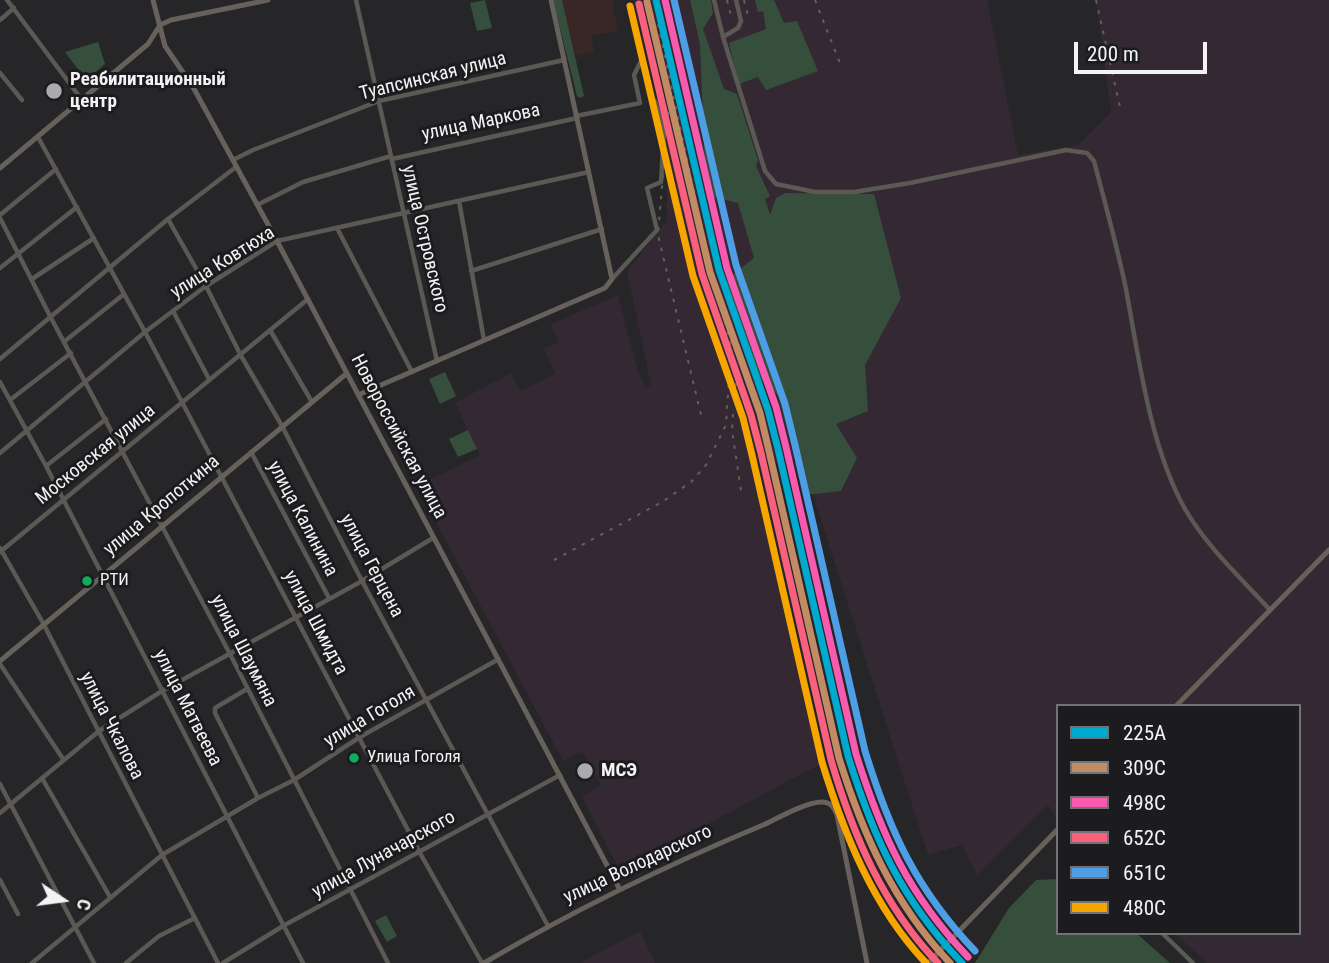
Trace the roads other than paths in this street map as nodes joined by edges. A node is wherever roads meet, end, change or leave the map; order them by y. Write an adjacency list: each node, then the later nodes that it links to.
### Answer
1 (7, 0): 8 (street)
2 (153, 0): 10 (main road, Новороссийская улица)
3 (268, 0): 10 (main road)
4 (356, 0): 17 (street, улица Островского)
5 (551, 0): 13 (main road)
6 (714, 0): 12 (street)
7 (736, 0): 12 (street)
8 (14, 9): 9 (street); 16 (street)
9 (0, 20)
10 (160, 25): 16 (main road); 22 (main road, Новороссийская улица)
11 (638, 36): 19 (street, улица Маркова)
12 (723, 37): 81 (street)
13 (565, 60): 17 (street, Туапсинская улица); 19 (main road)
14 (0, 73): 15 (street)
15 (22, 100)
16 (82, 100): 20 (main road)
17 (379, 101): 21 (street, улица Островского); 22 (street, Туапсинская улица)
18 (655, 101): 42 (street)
19 (577, 117): 21 (street, улица Маркова); 26 (main road)
20 (38, 136): 24 (main road); 25 (street, улица Шмидта)
21 (391, 158): 28 (street, улица Маркова); 30 (street, улица Островского)
22 (233, 160): 23 (main road, Новороссийская улица)
23 (236, 167): 28 (main road, Новороссийская улица); 32 (street)
24 (0, 168)
25 (55, 169): 29 (street, улица Шмидта); 31 (street)
26 (589, 172): 27 (street, улица Ковтюха); 34 (main road)
27 (459, 201): 30 (street, улица Ковтюха); 40 (street)
28 (257, 205): 36 (main road, Новороссийская улица)
29 (77, 207): 35 (street, улица Шмидта); 37 (street)
30 (404, 214): 33 (street, улица Ковтюха); 55 (street, улица Островского)
31 (0, 216): 37 (street, улица Шаумяна)
32 (168, 219): 38 (street); 43 (street, улица Герцена)
33 (337, 228): 36 (street, улица Ковтюха); 56 (street)
34 (602, 229): 40 (street); 42 (main road)
35 (94, 239): 38 (street, улица Шмидта); 41 (street)
36 (277, 242): 43 (street, улица Ковтюха); 45 (main road, Новороссийская улица)
37 (18, 252): 39 (street); 41 (street, улица Шаумяна)
38 (109, 267): 44 (street, улица Шмидта); 47 (street)
39 (0, 268)
40 (471, 271): 50 (street)
41 (32, 279): 47 (street, улица Шаумяна)
42 (612, 279): 50 (main road)
43 (206, 286): 46 (street, улица Ковтюха); 53 (street, улица Герцена)
44 (124, 294): 49 (street, улица Шмидта); 51 (street)
45 (308, 299): 48 (street, Московская улица); 57 (main road, Новороссийская улица)
46 (173, 311): 49 (street, улица Ковтюха); 58 (street)
47 (50, 316): 51 (street, улица Шаумяна); 54 (street)
48 (270, 330): 53 (street, Московская улица); 64 (street)
49 (145, 332): 60 (street, улица Ковтюха); 63 (street, улица Шмидта)
50 (484, 340): 55 (main road)
51 (65, 341): 52 (street, улица Шаумяна)
52 (71, 353): 60 (street, улица Шаумяна); 62 (street)
53 (240, 354): 58 (street, Московская улица); 66 (street, улица Герцена)
54 (0, 359)
55 (437, 361): 56 (main road)
56 (412, 372): 61 (main road)
57 (346, 374): 61 (main road, Новороссийская улица); 64 (main road, улица Кропоткина)
58 (209, 379): 63 (street, Московская улица)
59 (0, 382): 62 (street, улица Матвеева)
60 (86, 382): 65 (street, улица Шаумяна); 67 (street, улица Ковтюха)
61 (358, 396): 75 (main road, Новороссийская улица)
62 (10, 400): 67 (street, улица Матвеева)
63 (181, 402): 68 (street, Московская улица); 72 (street, улица Шмидта)
64 (312, 402): 66 (main road, улица Кропоткина)
65 (106, 419): 68 (street, улица Шаумяна); 71 (street)
66 (282, 426): 69 (main road, улица Кропоткина); 79 (street, улица Герцена)
67 (26, 431): 70 (street, улица Ковтюха); 71 (street, улица Матвеева)
68 (123, 451): 73 (street, Московская улица); 74 (street, улица Шаумяна)
69 (251, 452): 72 (main road, улица Кропоткина); 80 (street, улица Калинина)
70 (0, 453)
71 (46, 466): 73 (street, улица Матвеева)
72 (221, 478): 74 (main road, улица Кропоткина); 82 (street, улица Шмидта)
73 (62, 500): 76 (street, Московская улица); 78 (street, улица Матвеева)
74 (162, 526): 78 (main road, улица Кропоткина); 84 (street, улица Шаумяна)
75 (433, 538): 79 (street, улица Калинина); 85 (main road, Новороссийская улица)
76 (0, 550): 83 (street, улица Чкалова)
77 (1329, 550): 81 (main road)
78 (102, 576): 83 (main road, улица Кропоткина); 88 (street, улица Матвеева)
79 (362, 581): 80 (street, улица Калинина); 89 (street, улица Герцена)
80 (329, 598): 82 (street, улица Калинина)
81 (1270, 610): 90 (main road)
82 (296, 617): 84 (street, улица Калинина); 92 (street, улица Шмидта)
83 (43, 623): 86 (main road, улица Кропоткина); 91 (street, улица Чкалова)
84 (230, 654): 87 (street, улица Шаумяна); 88 (street, улица Калинина)
85 (497, 660): 89 (street, улица Гоголя); 94 (main road, Новороссийская улица)
86 (0, 662): 93 (street)
87 (247, 689): 96 (street, улица Шаумяна); 98 (street)
88 (162, 691): 91 (street, улица Калинина); 102 (street, улица Матвеева)
89 (426, 700): 92 (street, улица Гоголя); 101 (street, улица Герцена)
90 (1178, 704)
91 (99, 731): 93 (street, улица Калинина); 105 (street, улица Чкалова)
92 (360, 737): 96 (street, улица Гоголя); 104 (street, улица Шмидта)
93 (63, 759): 95 (street, улица Калинина)
94 (560, 775): 101 (street, улица Луначарского); 107 (main road, Новороссийская улица)
95 (42, 778): 99 (street, улица Калинина); 109 (street)
96 (294, 780): 98 (street, улица Гоголя); 108 (street, улица Шаумяна)
97 (0, 784): 99 (street)
98 (258, 798): 102 (street, улица Гоголя)
99 (11, 804): 100 (street, улица Калинина); 112 (street)
100 (0, 813)
101 (488, 814): 104 (street, улица Луначарского); 114 (street, улица Герцена)
102 (227, 816): 105 (street, улица Гоголя); 113 (street, улица Матвеева)
103 (1056, 833): 125 (main road)
104 (420, 853): 108 (street, улица Луначарского); 123 (street, улица Шмидта)
105 (162, 855): 109 (street, улица Гоголя); 111 (street, улица Чкалова)
106 (0, 880): 110 (street)
107 (619, 888): 114 (main road, улица Володарского); 124 (main road, улица Володарского)
108 (352, 890): 113 (street, улица Луначарского); 122 (street, улица Шаумяна)
109 (110, 897): 112 (street, улица Гоголя)
110 (18, 914)
111 (195, 918): 118 (street); 119 (street, улица Чкалова)
112 (76, 925): 116 (street, улица Гоголя); 117 (street)
113 (283, 926): 120 (street, улица Луначарского); 121 (street, улица Матвеева)
114 (548, 926): 123 (main road, улица Володарского)
115 (1164, 935): 126 (street)
116 (32, 963)
117 (94, 963)
118 (126, 963)
119 (218, 963)
120 (223, 963)
121 (303, 963)
122 (388, 963)
123 (483, 963)
124 (867, 963)
125 (928, 963)
126 (1193, 963)

